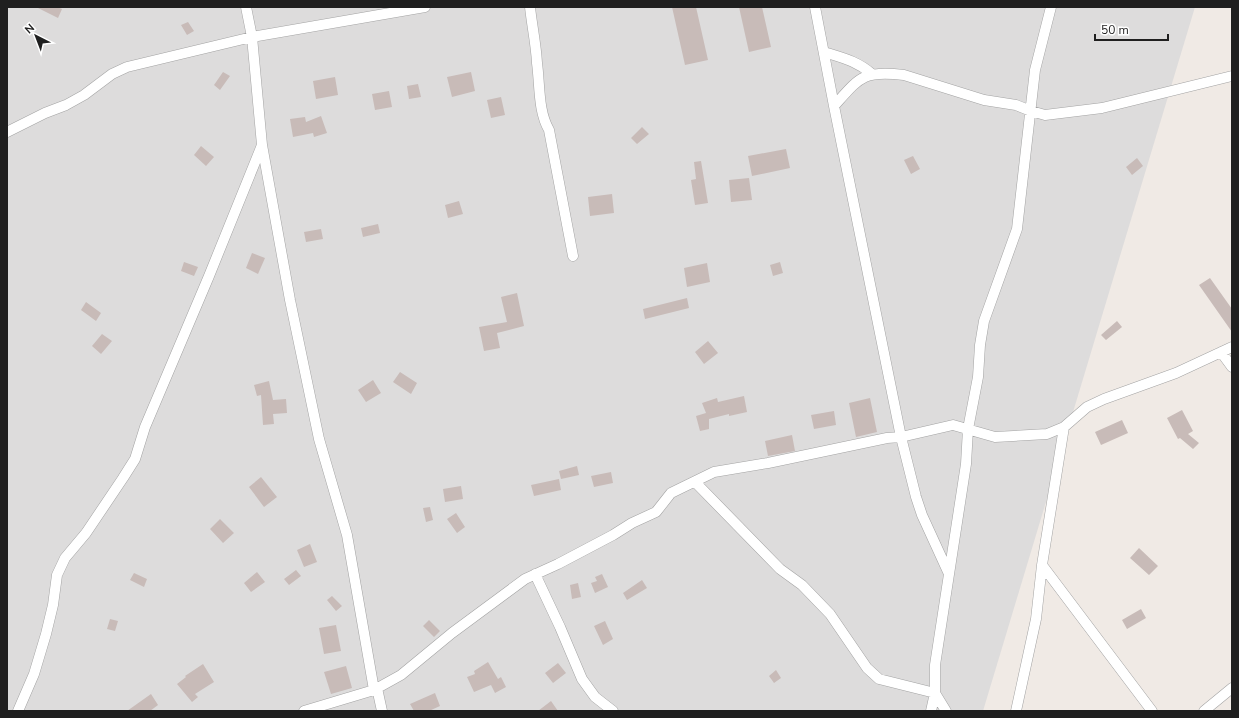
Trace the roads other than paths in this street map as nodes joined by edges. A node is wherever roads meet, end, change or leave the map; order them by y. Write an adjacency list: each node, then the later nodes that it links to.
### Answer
1 (246, 7): 6 (street)
2 (425, 7): 6 (street)
3 (530, 7): 14 (street)
4 (815, 7): 7 (street)
5 (1051, 7): 11 (street)
6 (252, 37): 12 (street); 13 (street)
7 (824, 52): 8 (street); 10 (street)
8 (872, 74): 10 (street); 11 (street)
9 (1232, 76): 11 (street)
10 (834, 106): 20 (street)
11 (1031, 111): 19 (street)
12 (7, 132)
13 (262, 145): 26 (street); 28 (street)
14 (573, 256)
15 (1232, 347): 16 (street)
16 (1221, 352): 17 (street); 18 (street)
17 (1232, 367)
18 (1064, 427): 19 (street); 22 (street)
19 (968, 429): 20 (street); 24 (street)
20 (902, 437): 21 (street); 24 (street)
21 (695, 482): 23 (street); 27 (street)
22 (1042, 565): 34 (street); 35 (street)
23 (535, 574): 26 (street); 31 (street)
24 (948, 574): 27 (street)
25 (1232, 688): 36 (street)
26 (376, 689): 29 (street); 30 (street)
27 (935, 693): 32 (street); 33 (street)
28 (18, 711)
29 (304, 711)
30 (382, 711)
31 (613, 711)
32 (931, 711)
33 (946, 711)
34 (1016, 711)
35 (1152, 711)
36 (1204, 711)

